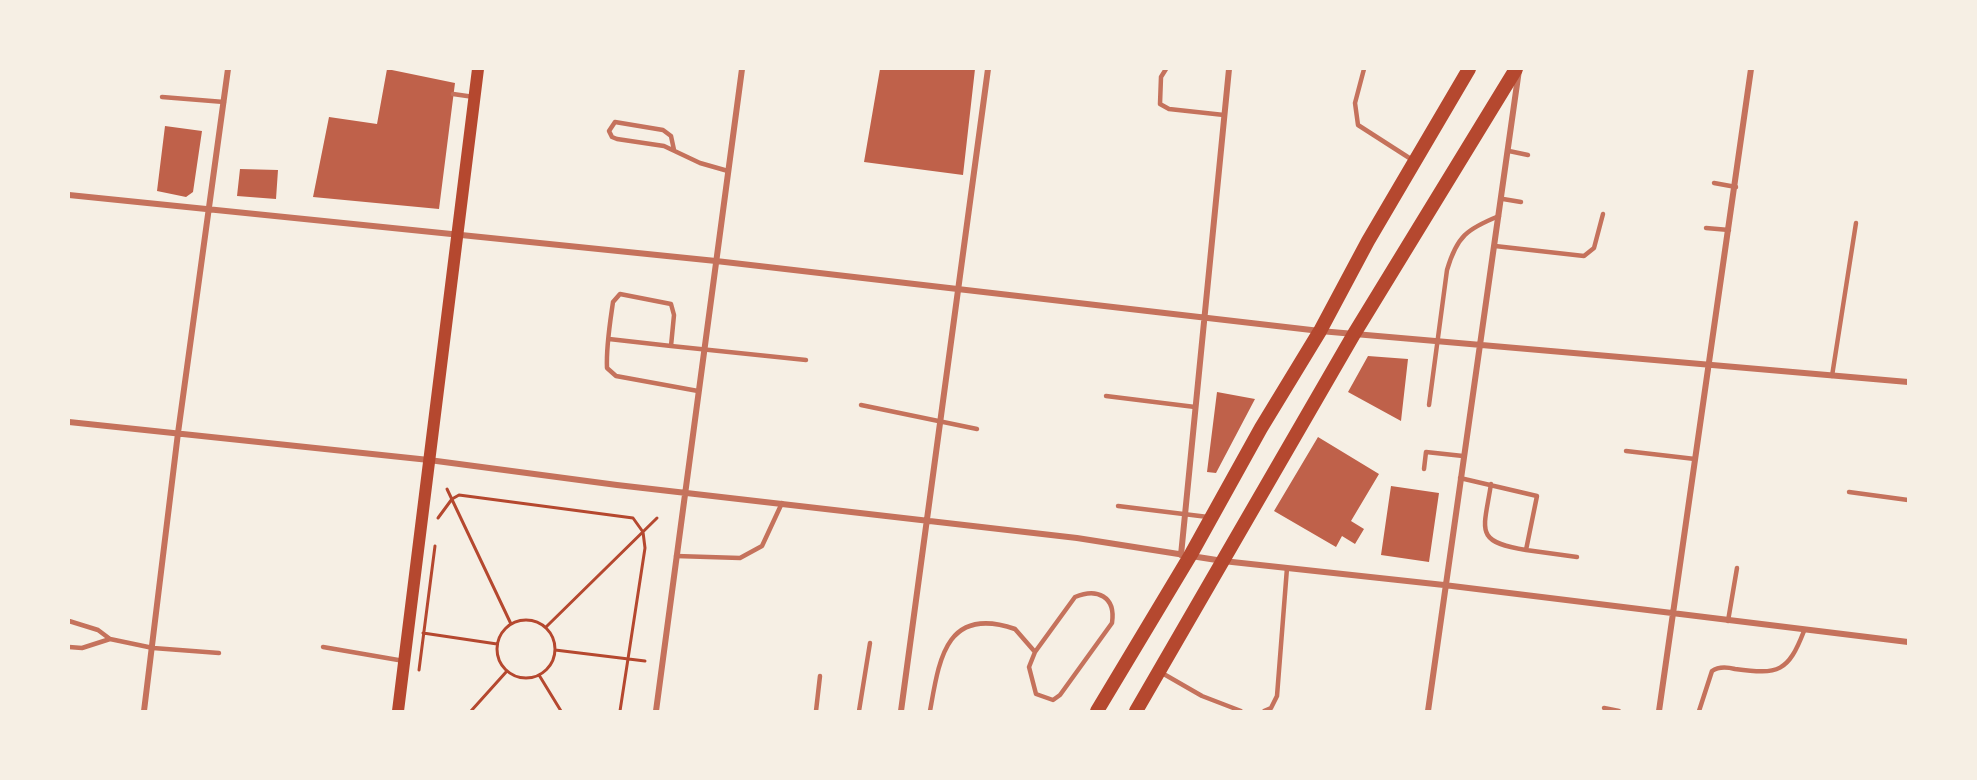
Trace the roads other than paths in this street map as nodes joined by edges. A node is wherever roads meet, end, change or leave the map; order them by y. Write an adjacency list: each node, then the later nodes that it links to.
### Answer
1 (228, 69): 14 (street)
2 (478, 69): 13 (main road)
3 (742, 69): 20 (street)
4 (988, 69): 35 (street)
5 (1166, 69): 15 (lane)
6 (1229, 69): 15 (street)
7 (1364, 69): 19 (lane)
8 (1469, 69): 19 (main road)
9 (1518, 69): 17 (street); 38 (main road)
10 (1751, 69): 22 (street)
11 (453, 94): 13 (lane)
12 (162, 97): 14 (lane)
13 (474, 97): 32 (main road)
14 (224, 102): 26 (street)
15 (1224, 115): 36 (street)
16 (674, 150): 16 (lane); 20 (lane)
17 (1509, 151): 18 (lane); 24 (street)
18 (1528, 155)
19 (1414, 161): 37 (main road)
20 (728, 171): 34 (street)
21 (1714, 183): 22 (lane)
22 (1736, 187): 31 (street)
23 (69, 195): 26 (street)
24 (1503, 200): 25 (lane); 28 (street)
25 (1521, 202)
26 (210, 209): 32 (street); 56 (street)
27 (1603, 214): 33 (lane)
28 (1500, 215): 33 (street); 40 (lane)
29 (1856, 223): 46 (lane)
30 (1706, 228): 31 (lane)
31 (1729, 230): 45 (street)
32 (457, 236): 34 (street); 60 (main road)
33 (1495, 246): 41 (street)
34 (716, 261): 35 (street); 43 (street)
35 (958, 290): 36 (street); 54 (street)
36 (1204, 316): 37 (street); 52 (street)
37 (1320, 331): 38 (street); 70 (main road)
38 (1354, 334): 40 (street); 76 (main road)
39 (609, 339): 42 (lane); 42 (lane); 48 (lane)
40 (1440, 340): 41 (street); 51 (lane)
41 (1479, 343): 45 (street); 58 (street)
42 (671, 346): 43 (lane)
43 (704, 350): 44 (lane); 48 (street)
44 (806, 360)
45 (1710, 364): 46 (street); 59 (street)
46 (1832, 376): 47 (street)
47 (1908, 382)
48 (698, 391): 65 (street)
49 (1106, 396): 52 (lane)
50 (861, 405): 54 (lane)
51 (1429, 405)
52 (1195, 408): 69 (street)
53 (69, 422): 56 (street)
54 (941, 423): 55 (lane); 71 (street)
55 (977, 429)
56 (178, 434): 60 (street); 89 (street)
57 (1626, 452): 59 (lane)
58 (1463, 456): 61 (lane); 62 (street)
59 (1695, 459): 80 (street)
60 (429, 460): 65 (street); 92 (main road)
61 (1424, 469)
62 (1460, 478): 63 (lane); 79 (street)
63 (1491, 484): 72 (lane); 72 (lane)
64 (1849, 492): 66 (lane)
65 (684, 493): 67 (street); 73 (street)
66 (1908, 501)
67 (782, 502): 71 (street); 73 (lane)
68 (1118, 506): 69 (lane)
69 (1185, 514): 70 (lane); 74 (street)
70 (1211, 517): 74 (main road)
71 (927, 520): 74 (street); 101 (street)
72 (1526, 550): 75 (lane)
73 (676, 556): 98 (street)
74 (1185, 556): 76 (street); 103 (main road)
75 (1577, 557)
76 (1222, 561): 77 (street); 93 (main road)
77 (1287, 568): 79 (street); 106 (lane)
78 (1737, 568): 82 (lane)
79 (1444, 585): 80 (street); 107 (street)
80 (1672, 613): 82 (street); 109 (street)
81 (69, 621): 84 (lane)
82 (1728, 621): 83 (street)
83 (1804, 631): 85 (street); 110 (lane)
84 (110, 639): 87 (lane); 89 (lane)
85 (1908, 642)
86 (870, 643): 100 (lane)
87 (69, 647)
88 (323, 647): 92 (lane)
89 (153, 648): 91 (lane); 96 (street)
90 (1035, 652): 90 (lane); 102 (lane)
91 (219, 653)
92 (404, 661): 97 (main road)
93 (1159, 671): 104 (main road); 105 (lane)
94 (820, 676): 99 (lane)
95 (1604, 708): 108 (lane)
96 (144, 711)
97 (398, 711)
98 (656, 711)
99 (816, 711)
100 (859, 711)
101 (901, 711)
102 (930, 711)
103 (1096, 711)
104 (1136, 711)
105 (1240, 711)
106 (1264, 711)
107 (1428, 711)
108 (1619, 711)
109 (1659, 711)
110 (1699, 711)

